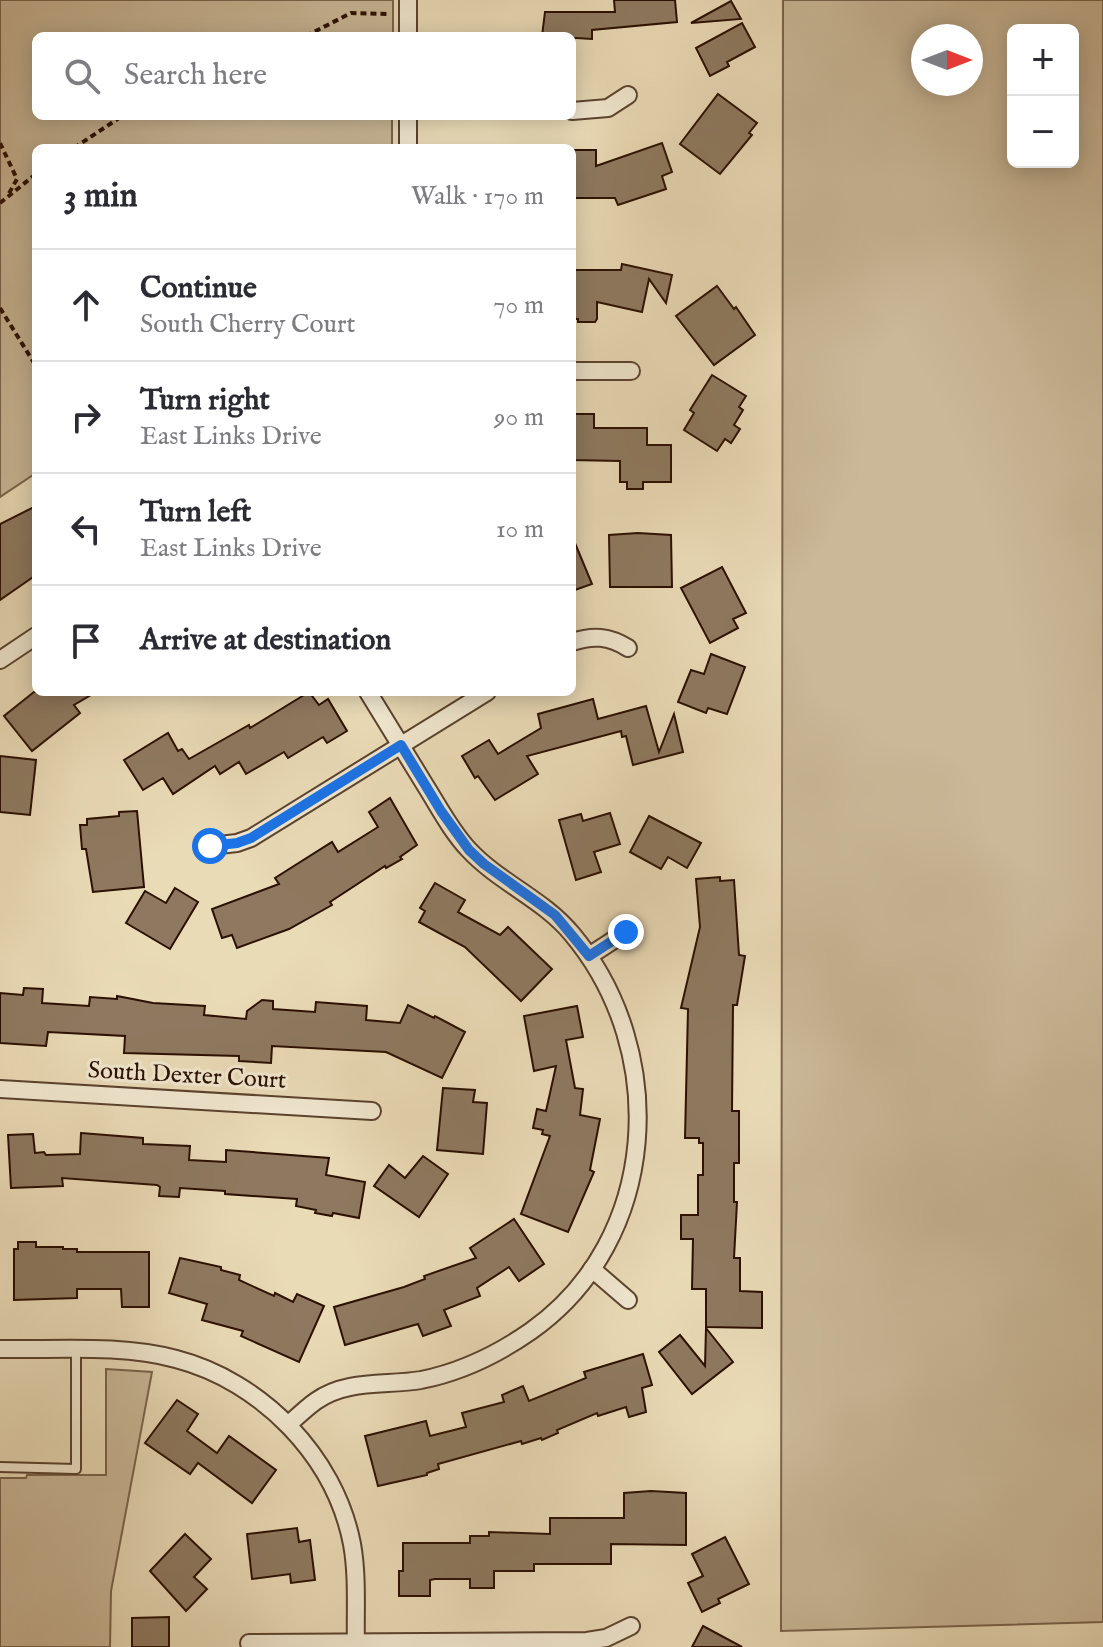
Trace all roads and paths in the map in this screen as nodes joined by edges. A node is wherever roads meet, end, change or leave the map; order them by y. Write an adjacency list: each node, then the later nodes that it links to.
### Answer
1 (408, 8): 2 (path); 3 (street)
2 (314, 32)
3 (408, 32)
4 (628, 95): 5 (street)
5 (576, 111)
6 (116, 120): 9 (path)
7 (408, 120): 10 (street)
8 (0, 143): 12 (path)
9 (80, 144)
10 (408, 144)
11 (32, 177): 12 (path)
12 (8, 195): 13 (path)
13 (0, 203)
14 (0, 308): 15 (path)
15 (32, 360)
16 (576, 371): 17 (street)
17 (631, 371)
18 (32, 639): 21 (street)
19 (576, 641): 20 (street)
20 (628, 648)
21 (0, 660)
22 (370, 696): 24 (street)
23 (481, 696): 24 (street)
24 (401, 745): 25 (street); 27 (street)
25 (210, 846)
26 (626, 932): 27 (street)
27 (589, 956): 30 (street)
28 (0, 1089): 29 (street, South Dexter Court)
29 (372, 1111)
30 (592, 1269): 31 (street); 34 (street)
31 (628, 1300)
32 (0, 1349): 33 (street)
33 (76, 1351): 34 (street); 35 (lane)
34 (288, 1425): 38 (street)
35 (0, 1467)
36 (631, 1626): 38 (street)
37 (249, 1643): 38 (street)
38 (356, 1646)

